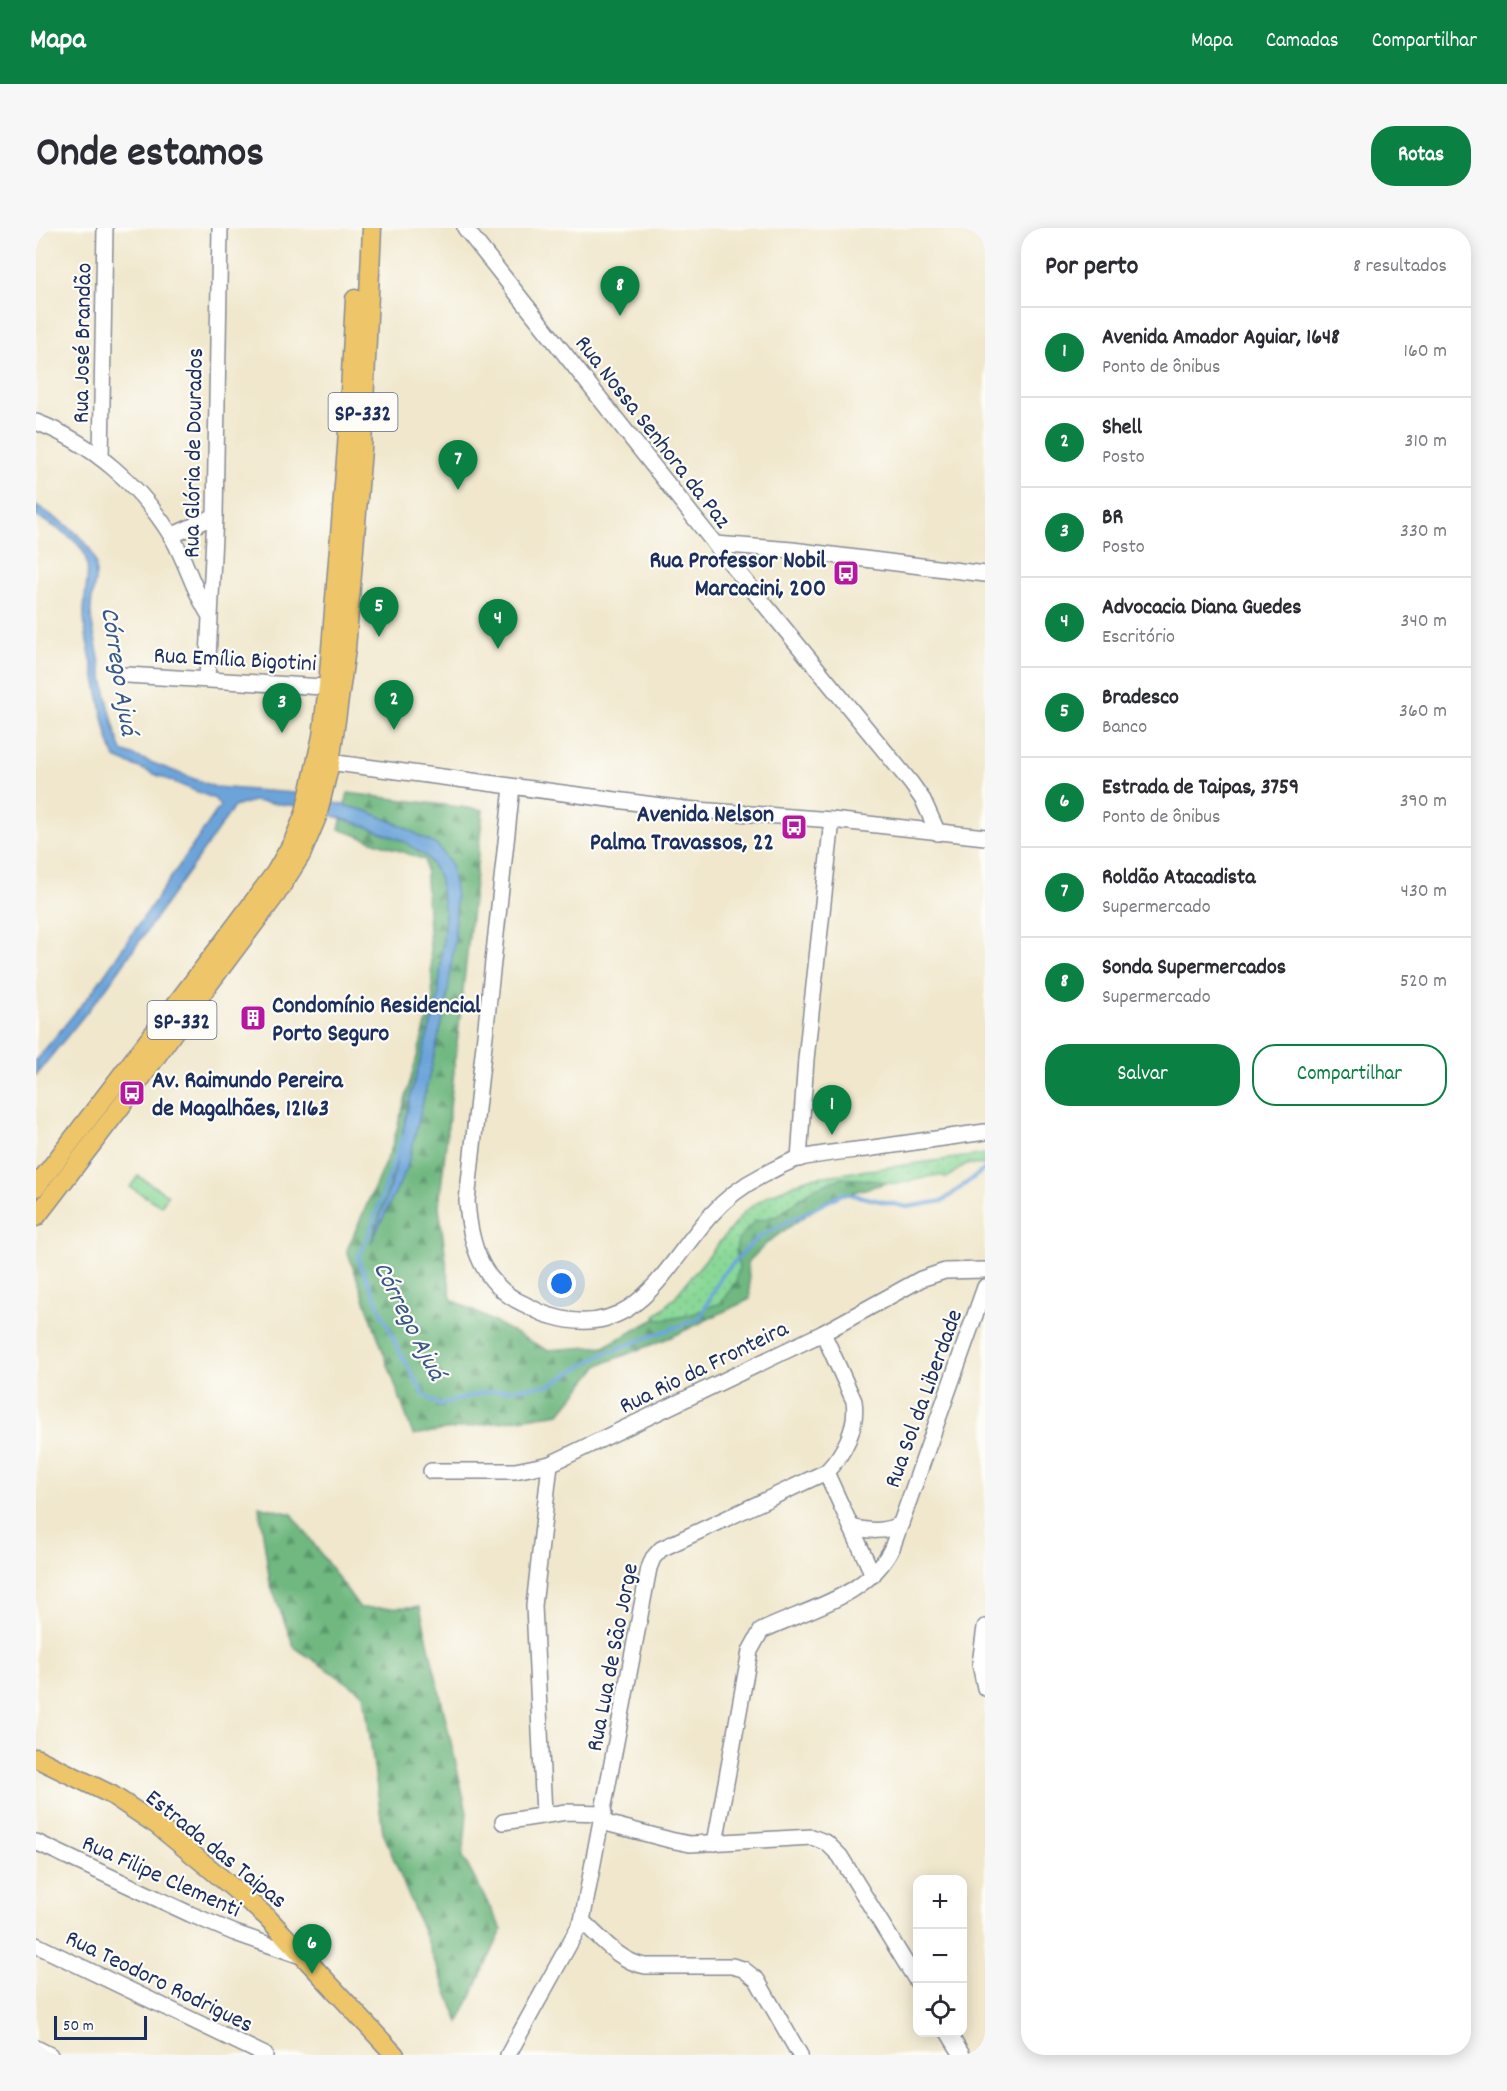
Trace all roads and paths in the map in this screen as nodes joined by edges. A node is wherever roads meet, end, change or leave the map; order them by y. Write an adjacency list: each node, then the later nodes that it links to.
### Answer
1 (105, 228): 7 (street, Rua José Brandão)
2 (220, 228): 8 (street, Rua Glória de Dourados)
3 (361, 228): 15 (main road, SP-332)
4 (372, 228): 15 (main road, SP-332)
5 (465, 228): 10 (street, Rua Nossa Senhora da Paz)
6 (36, 422): 7 (street)
7 (101, 458): 9 (street)
8 (215, 516): 9 (street); 12 (street, Rua Glória de Dourados)
9 (171, 536): 12 (street)
10 (715, 544): 11 (street); 20 (street, Rua Nossa Senhora da Paz)
11 (985, 574)
12 (210, 615): 14 (street, Rua Glória de Dourados)
13 (127, 675): 14 (street, Rua Emília Bigotini)
14 (207, 678): 15 (street, Rua Emília Bigotini)
15 (335, 687): 16 (main road, SP-332)
16 (323, 762): 17 (street); 18 (main road, SP-332)
17 (512, 786): 19 (street); 23 (street)
18 (311, 815): 24 (main road, SP-332); 25 (main road, SP-332)
19 (832, 820): 20 (street); 23 (street)
20 (938, 833): 21 (street)
21 (985, 837)
22 (985, 1132): 23 (street)
23 (799, 1159)
24 (36, 1187)
25 (36, 1217)
26 (985, 1270): 28 (street, Rua Rio da Fronteira)
27 (985, 1287): 32 (street, Rua Sol da Liberdade)
28 (823, 1333): 29 (street, Rua Rio da Fronteira); 31 (street, Rua Lua de São Jorge)
29 (550, 1464): 30 (street, Rua Rio da Fronteira); 38 (street)
30 (431, 1471)
31 (826, 1472): 33 (street); 39 (street, Rua Lua de São Jorge)
32 (901, 1524): 33 (street, Rua Sol da Liberdade); 34 (street, Rua Sol da Liberdade)
33 (851, 1527): 34 (street)
34 (873, 1575): 42 (street, Rua Sol da Liberdade)
35 (985, 1627): 36 (street)
36 (985, 1688)
37 (36, 1758): 45 (main road, Estrada das Taipas)
38 (544, 1814): 39 (street); 40 (street)
39 (603, 1817): 42 (street); 43 (street, Rua Lua de São Jorge)
40 (503, 1822)
41 (36, 1842): 45 (street, Rua Filipe Clementi)
42 (715, 1843): 46 (street)
43 (582, 1921): 52 (street, Rua Lua de São Jorge); 53 (street)
44 (36, 1945): 50 (street, Rua Teodoro Rodrigues)
45 (304, 1957): 51 (main road, Estrada das Taipas)
46 (913, 1975)
47 (951, 2037): 54 (street)
48 (36, 2048): 49 (street)
49 (50, 2055)
50 (266, 2055)
51 (395, 2055)
52 (508, 2055)
53 (800, 2055)
54 (962, 2055)

